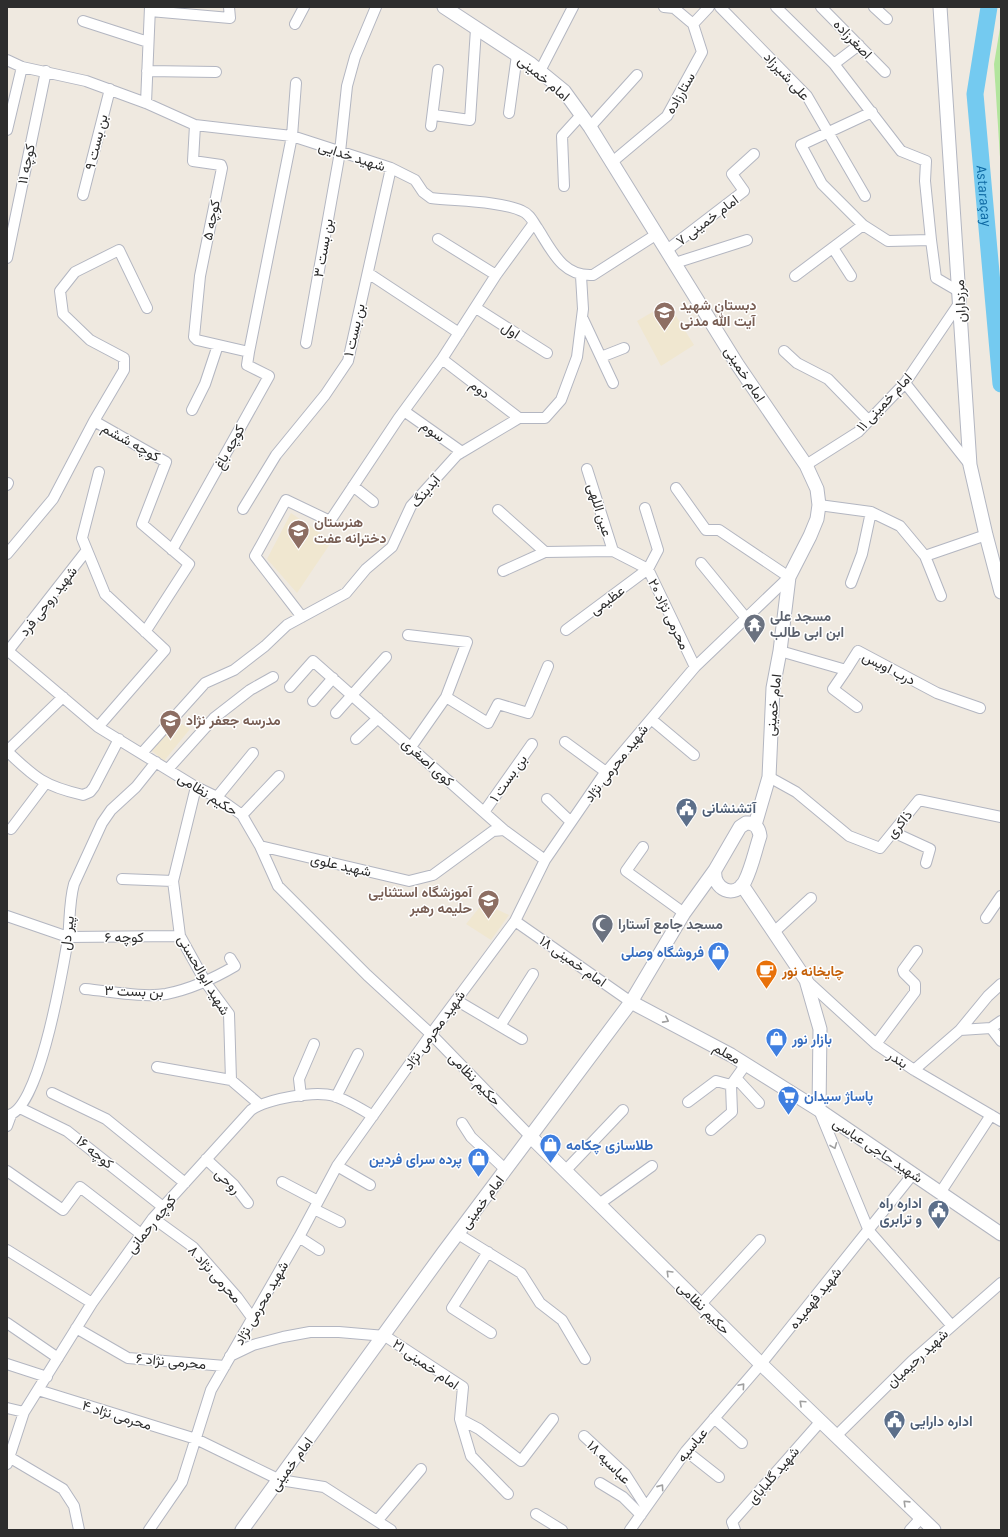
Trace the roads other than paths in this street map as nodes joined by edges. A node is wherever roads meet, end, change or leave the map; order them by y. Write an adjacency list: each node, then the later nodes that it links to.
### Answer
1 (229, 7): 13 (street)
2 (304, 7): 17 (street)
3 (376, 7): 46 (street, بن بست ۳)
4 (573, 7): 29 (street)
5 (664, 7): 14 (street)
6 (709, 7): 18 (street)
7 (720, 7): 44 (street, علی شیرزاد)
8 (776, 7): 24 (street)
9 (821, 7): 21 (street, اصغرزاده)
10 (874, 7): 15 (street)
11 (940, 7): 68 (street, مرزداران)
12 (447, 8): 19 (street, امام خمینی)
13 (150, 9): 20 (street)
14 (684, 11): 18 (street)
15 (887, 19)
16 (82, 21): 20 (street)
17 (295, 24)
18 (693, 24): 48 (street, ستارزاده)
19 (476, 29): 22 (street, امام خمینی); 39 (street)
20 (148, 42): 28 (street)
21 (859, 45): 24 (street); 31 (street, اصغرزاده)
22 (518, 55): 29 (street, امام خمینی); 37 (street)
23 (7, 60): 25 (street, شهید خدایی)
24 (834, 64): 36 (street)
25 (22, 67): 27 (street, شهید خدایی); 43 (street)
26 (438, 70): 39 (street)
27 (46, 71): 34 (street, شهید خدایی); 61 (street, کوچه ۱۱)
28 (147, 71): 30 (street); 35 (street)
29 (540, 71): 38 (street, امام خمینی)
30 (216, 72)
31 (885, 72)
32 (637, 75): 42 (street)
33 (296, 83): 45 (street, کوچه باغ)
34 (110, 89): 35 (street, شهید خدایی); 51 (street, بن بست ۹)
35 (146, 103): 40 (street, شهید خدایی)
36 (872, 112): 44 (street); 58 (street)
37 (509, 113)
38 (582, 114): 42 (street, امام خمینی); 50 (street)
39 (434, 115): 41 (street)
40 (195, 125): 45 (street, شهید خدایی); 74 (street, کوچه ۵)
41 (432, 126)
42 (590, 127): 48 (street, امام خمینی)
43 (7, 130)
44 (829, 133): 52 (street, علی شیرزاد); 54 (street)
45 (292, 136): 46 (street, شهید خدایی); 77 (street, کوچه باغ)
46 (340, 152): 49 (street, شهید خدایی); 73 (street, بن بست ۳)
47 (754, 154): 60 (street, امام خمینی ۷)
48 (611, 163): 55 (street, امام خمینی)
49 (391, 168): 53 (street, شهید خدایی); 63 (street, بن بست ۱)
50 (564, 186)
51 (83, 196)
52 (865, 196)
53 (534, 223): 64 (street); 65 (street, شهید خدایی)
54 (863, 225): 58 (street); 59 (street)
55 (657, 234): 60 (street, امام خمینی); 65 (street)
56 (438, 239): 64 (street)
57 (747, 240): 62 (street)
58 (931, 240): 68 (street)
59 (833, 248): 66 (street); 67 (street)
60 (667, 250): 62 (street, امام خمینی)
61 (7, 258)
62 (675, 263): 90 (street, امام خمینی)
63 (368, 273): 72 (street); 97 (street, بن بست ۱)
64 (496, 275): 70 (street)
65 (582, 276): 71 (street)
66 (795, 276)
67 (851, 276)
68 (960, 297): 82 (street, امام خمینی ۱۱); 89 (street, مرزداران)
69 (147, 308): 87 (street)
70 (476, 308): 72 (street); 78 (street, اول)
71 (582, 317): 79 (street); 85 (street)
72 (459, 333): 80 (street)
73 (306, 343)
74 (218, 345): 77 (street); 83 (street)
75 (624, 348): 79 (street)
76 (784, 351): 86 (street)
77 (249, 352): 103 (street, کوچه باغ)
78 (547, 353)
79 (601, 356): 81 (street)
80 (442, 360): 84 (street); 85 (street, دوم)
81 (613, 382)
82 (905, 383): 86 (street, امام خمینی ۱۱); 89 (street)
83 (192, 410)
84 (404, 411): 88 (street, سوم); 93 (street)
85 (519, 418): 88 (street, آبدینگ)
86 (868, 420): 90 (street, امام خمینی ۱۱)
87 (94, 422): 103 (street, کوچه ششم); 106 (street, کوچه ششم)
88 (462, 452): 115 (street, آبدینگ)
89 (970, 465): 101 (street, مرزداران)
90 (806, 466): 96 (street, امام خمینی)
91 (587, 469): 104 (street, عین اللهی)
92 (99, 472): 102 (street)
93 (353, 486): 95 (street); 115 (street)
94 (676, 488): 111 (street)
95 (373, 502)
96 (819, 505): 100 (street); 111 (street, امام خمینی)
97 (243, 508)
98 (645, 508): 109 (street)
99 (498, 510): 105 (street)
100 (871, 512): 107 (street); 112 (street)
101 (986, 535): 107 (street); 113 (street, مرزداران)
102 (87, 550): 118 (street); 120 (street, شهید روحی فرد)
103 (172, 550): 118 (street, کوچه ششم)
104 (613, 551): 105 (street, محرمی نژاد ۲۰); 109 (street, محرمی نژاد ۲۰)
105 (545, 552): 110 (street, محرمی نژاد ۲۰)
106 (7, 554)
107 (925, 556): 114 (street)
108 (701, 563): 116 (street)
109 (648, 569): 117 (street, عظیمی); 124 (street, محرمی نژاد ۲۰)
110 (503, 570)
111 (789, 577): 116 (street, شهید محرمی نژاد); 121 (street, امام خمینی)
112 (850, 583)
113 (1001, 592)
114 (941, 596)
115 (302, 617): 145 (street, آبدینگ)
116 (746, 618): 124 (street, شهید محرمی نژاد)
117 (566, 630)
118 (145, 632): 138 (street)
119 (408, 634): 131 (street)
120 (8, 651): 130 (street, حکیم نظامی)
121 (780, 651): 125 (street, درب اویس); 152 (street, امام خمینی)
122 (386, 657): 129 (street)
123 (548, 666): 131 (street)
124 (695, 667): 137 (street, شهید محرمی نژاد)
125 (846, 670): 133 (street); 134 (street, درب اویس)
126 (273, 678): 149 (street)
127 (333, 678): 128 (street, کوی اصغری); 129 (street, کوی اصغری); 132 (street)
128 (290, 687)
129 (352, 695): 135 (street); 136 (street, کوی اصغری)
130 (63, 697): 138 (street, حکیم نظامی); 144 (street)
131 (446, 697): 143 (street)
132 (313, 701)
133 (857, 707)
134 (980, 708)
135 (336, 713)
136 (378, 718): 139 (street); 143 (street, کوی اصغری)
137 (651, 719): 147 (street); 150 (street, شهید محرمی نژاد)
138 (98, 727): 140 (street, حکیم نظامی)
139 (356, 739)
140 (119, 740): 145 (street, حکیم نظامی); 153 (street)
141 (566, 742): 150 (street)
142 (532, 744): 157 (street, بن بست ۱)
143 (411, 747): 157 (street, کوی اصغری)
144 (7, 751): 153 (street)
145 (142, 753): 148 (street, حکیم نظامی)
146 (253, 753): 155 (street)
147 (694, 755)
148 (156, 762): 149 (street, حکیم نظامی); 181 (street, پیر دل)
149 (168, 769): 154 (street, حکیم نظامی)
150 (606, 772): 160 (street, شهید محرمی نژاد)
151 (279, 776): 158 (street)
152 (769, 777): 161 (street, امام خمینی); 164 (street, ذاکری)
153 (45, 784): 162 (street)
154 (196, 787): 155 (street, حکیم نظامی); 171 (street, شهید ابوالحسنی)
155 (217, 797): 158 (street, حکیم نظامی)
156 (547, 798): 160 (street)
157 (484, 812): 163 (street, کوی اصغری)
158 (242, 815): 165 (street, حکیم نظامی)
159 (1001, 817): 164 (street, ذاکری)
160 (571, 822): 167 (street, شهید محرمی نژاد)
161 (755, 825): 169 (street, امام خمینی); 172 (street)
162 (11, 829)
163 (504, 830): 165 (street, شهید علوی); 167 (street, کوی اصغری)
164 (893, 832): 168 (street)
165 (260, 846): 195 (street, حکیم نظامی)
166 (643, 846): 175 (street)
167 (545, 860): 178 (street, شهید محرمی نژاد)
168 (926, 863)
169 (715, 870): 172 (street); 175 (street, امام خمینی)
170 (122, 879): 171 (street)
171 (173, 881): 180 (street, شهید ابوالحسنی)
172 (742, 885): 179 (street, شهید حاجی عباسی)
173 (1001, 896): 177 (street)
174 (811, 898): 179 (street)
175 (684, 913): 190 (street, امام خمینی)
176 (7, 916): 181 (street, کوچه ۶)
177 (986, 918)
178 (515, 921): 189 (street, شهید محرمی نژاد); 190 (street, امام خمینی ۱۸)
179 (774, 932): 185 (street, شهید حاجی عباسی)
180 (180, 936): 181 (street, کوچه ۶); 186 (street, شهید ابوالحسنی)
181 (68, 937): 212 (street, پیر دل)
182 (918, 951): 199 (street)
183 (230, 958): 186 (street, بن بست ۳)
184 (533, 974): 192 (street)
185 (806, 980): 199 (street, بندر); 214 (street, شهید حاجی عباسی)
186 (206, 982): 188 (street, بن بست ۳); 204 (street, شهید ابوالحسنی)
187 (1001, 984): 194 (street)
188 (86, 989)
189 (456, 1000): 192 (street); 195 (street, شهید محرمی نژاد)
190 (631, 1002): 201 (street, معلم, one-way to 201); 222 (street, امام خمینی)
191 (1001, 1021): 193 (street)
192 (500, 1026): 196 (street)
193 (991, 1028): 194 (street); 197 (street)
194 (960, 1030): 203 (street)
195 (431, 1034): 217 (street, شهید محرمی نژاد); 222 (street, حکیم نظامی)
196 (522, 1039)
197 (1001, 1041)
198 (314, 1044): 207 (street)
199 (876, 1044): 203 (street, بندر)
200 (358, 1054): 208 (street)
201 (746, 1064): 205 (street); 214 (street, معلم)
202 (157, 1067): 204 (street)
203 (914, 1070): 216 (street, بندر)
204 (231, 1080): 211 (street)
205 (733, 1082): 209 (street); 210 (street); 221 (street)
206 (52, 1093): 231 (street)
207 (301, 1096): 208 (street, کوچه رحمانی); 211 (street, کوچه رحمانی)
208 (336, 1096): 217 (street, کوچه رحمانی)
209 (688, 1102)
210 (759, 1103)
211 (259, 1104): 223 (street, کوچه رحمانی)
212 (20, 1108): 215 (street, پیر دل); 237 (street, کوچه ۱۶)
213 (623, 1110): 227 (street)
214 (820, 1110): 229 (street, شهید حاجی عباسی); 240 (street, one-way to 240)
215 (9, 1115): 220 (street)
216 (991, 1115): 218 (street, بندر); 233 (street)
217 (373, 1116): 224 (street, شهید محرمی نژاد)
218 (1001, 1121)
219 (462, 1123): 226 (street)
220 (7, 1126)
221 (711, 1130)
222 (531, 1137): 226 (street, امام خمینی); 227 (street, حکیم نظامی)
223 (206, 1159): 231 (street, کوچه رحمانی); 234 (street, روحی)
224 (337, 1166): 232 (street); 236 (street, شهید محرمی نژاد)
225 (652, 1166): 235 (street)
226 (506, 1170): 242 (street, امام خمینی)
227 (565, 1170): 235 (street, حکیم نظامی)
228 (7, 1171): 241 (street)
229 (913, 1174): 233 (street, شهید حاجی عباسی); 240 (street, شهید فهمیده)
230 (282, 1182): 236 (street)
231 (184, 1183): 237 (street, کوچه رحمانی)
232 (370, 1185)
233 (940, 1192): 243 (street, شهید حاجی عباسی)
234 (248, 1204)
235 (599, 1204): 251 (street, حکیم نظامی, one-way to 235)
236 (316, 1205): 239 (street); 244 (street, شهید محرمی نژاد)
237 (163, 1207): 238 (street, کوچه رحمانی)
238 (154, 1218): 241 (street, کوچه رحمانی); 252 (street, محرمی نژاد ۸)
239 (340, 1222)
240 (869, 1231): 254 (street); 262 (street, شهید فهمیده)
241 (141, 1234): 250 (street, کوچه رحمانی)
242 (458, 1234): 248 (street); 257 (street, امام خمینی)
243 (1001, 1234)
244 (299, 1237): 247 (street); 252 (street, شهید محرمی نژاد)
245 (760, 1240): 251 (street)
246 (7, 1250): 250 (street)
247 (319, 1250)
248 (488, 1252): 256 (street); 260 (street)
249 (1001, 1283): 254 (street, شهید رحیمیان)
250 (92, 1303): 255 (street, کوچه رحمانی)
251 (701, 1304): 262 (street, حکیم نظامی)
252 (252, 1319): 258 (street, شهید محرمی نژاد)
253 (7, 1323): 259 (street)
254 (952, 1326): 273 (street, شهید رحیمیان)
255 (76, 1328): 259 (street, کوچه رحمانی); 263 (street, محرمی نژاد ۶)
256 (491, 1333)
257 (384, 1336): 258 (street); 269 (street, امام خمینی ۲۱); 280 (street, امام خمینی)
258 (230, 1356): 263 (street, شهید محرمی نژاد)
259 (58, 1358): 264 (street, کوچه رحمانی)
260 (585, 1359)
261 (7, 1364): 264 (street)
262 (761, 1364): 268 (street, عباسیه, one-way to 262); 271 (street, حکیم نظامی, one-way to 262)
263 (225, 1366): 274 (street, شهید محرمی نژاد)
264 (47, 1377): 265 (street, کوچه رحمانی)
265 (38, 1390): 267 (street, کوچه رحمانی); 274 (street, محرمی نژاد ۴)
266 (7, 1408): 267 (street)
267 (24, 1412): 277 (street, کوچه رحمانی)
268 (714, 1418): 275 (street); 276 (street, عباسیه)
269 (460, 1419): 270 (street); 282 (street)
270 (553, 1419)
271 (821, 1421): 273 (street, حکیم نظامی); 293 (street, شهید گلبابای)
272 (584, 1436): 283 (street, عباسیه ۱۸)
273 (836, 1436): 285 (street, حکیم نظامی, one-way to 273)
274 (196, 1439): 280 (street, محرمی نژاد ۴); 288 (street, شهید محرمی نژاد)
275 (742, 1443)
276 (686, 1451): 279 (street); 283 (street, عباسیه, one-way to 276)
277 (8, 1460): 287 (street)
278 (421, 1469): 286 (street)
279 (719, 1477)
280 (280, 1480): 286 (street, محرمی نژاد ۴); 289 (street, امام خمینی)
281 (600, 1483): 283 (street)
282 (508, 1494)
283 (644, 1511): 292 (street, عباسیه)
284 (536, 1514): 291 (street)
285 (921, 1518): 294 (street); 295 (street, حکیم نظامی)
286 (377, 1521): 290 (street, محرمی نژاد ۴)
287 (79, 1530)
288 (149, 1530)
289 (242, 1530)
290 (391, 1530)
291 (562, 1530)
292 (630, 1530)
293 (735, 1530)
294 (910, 1530)
295 (934, 1530)

